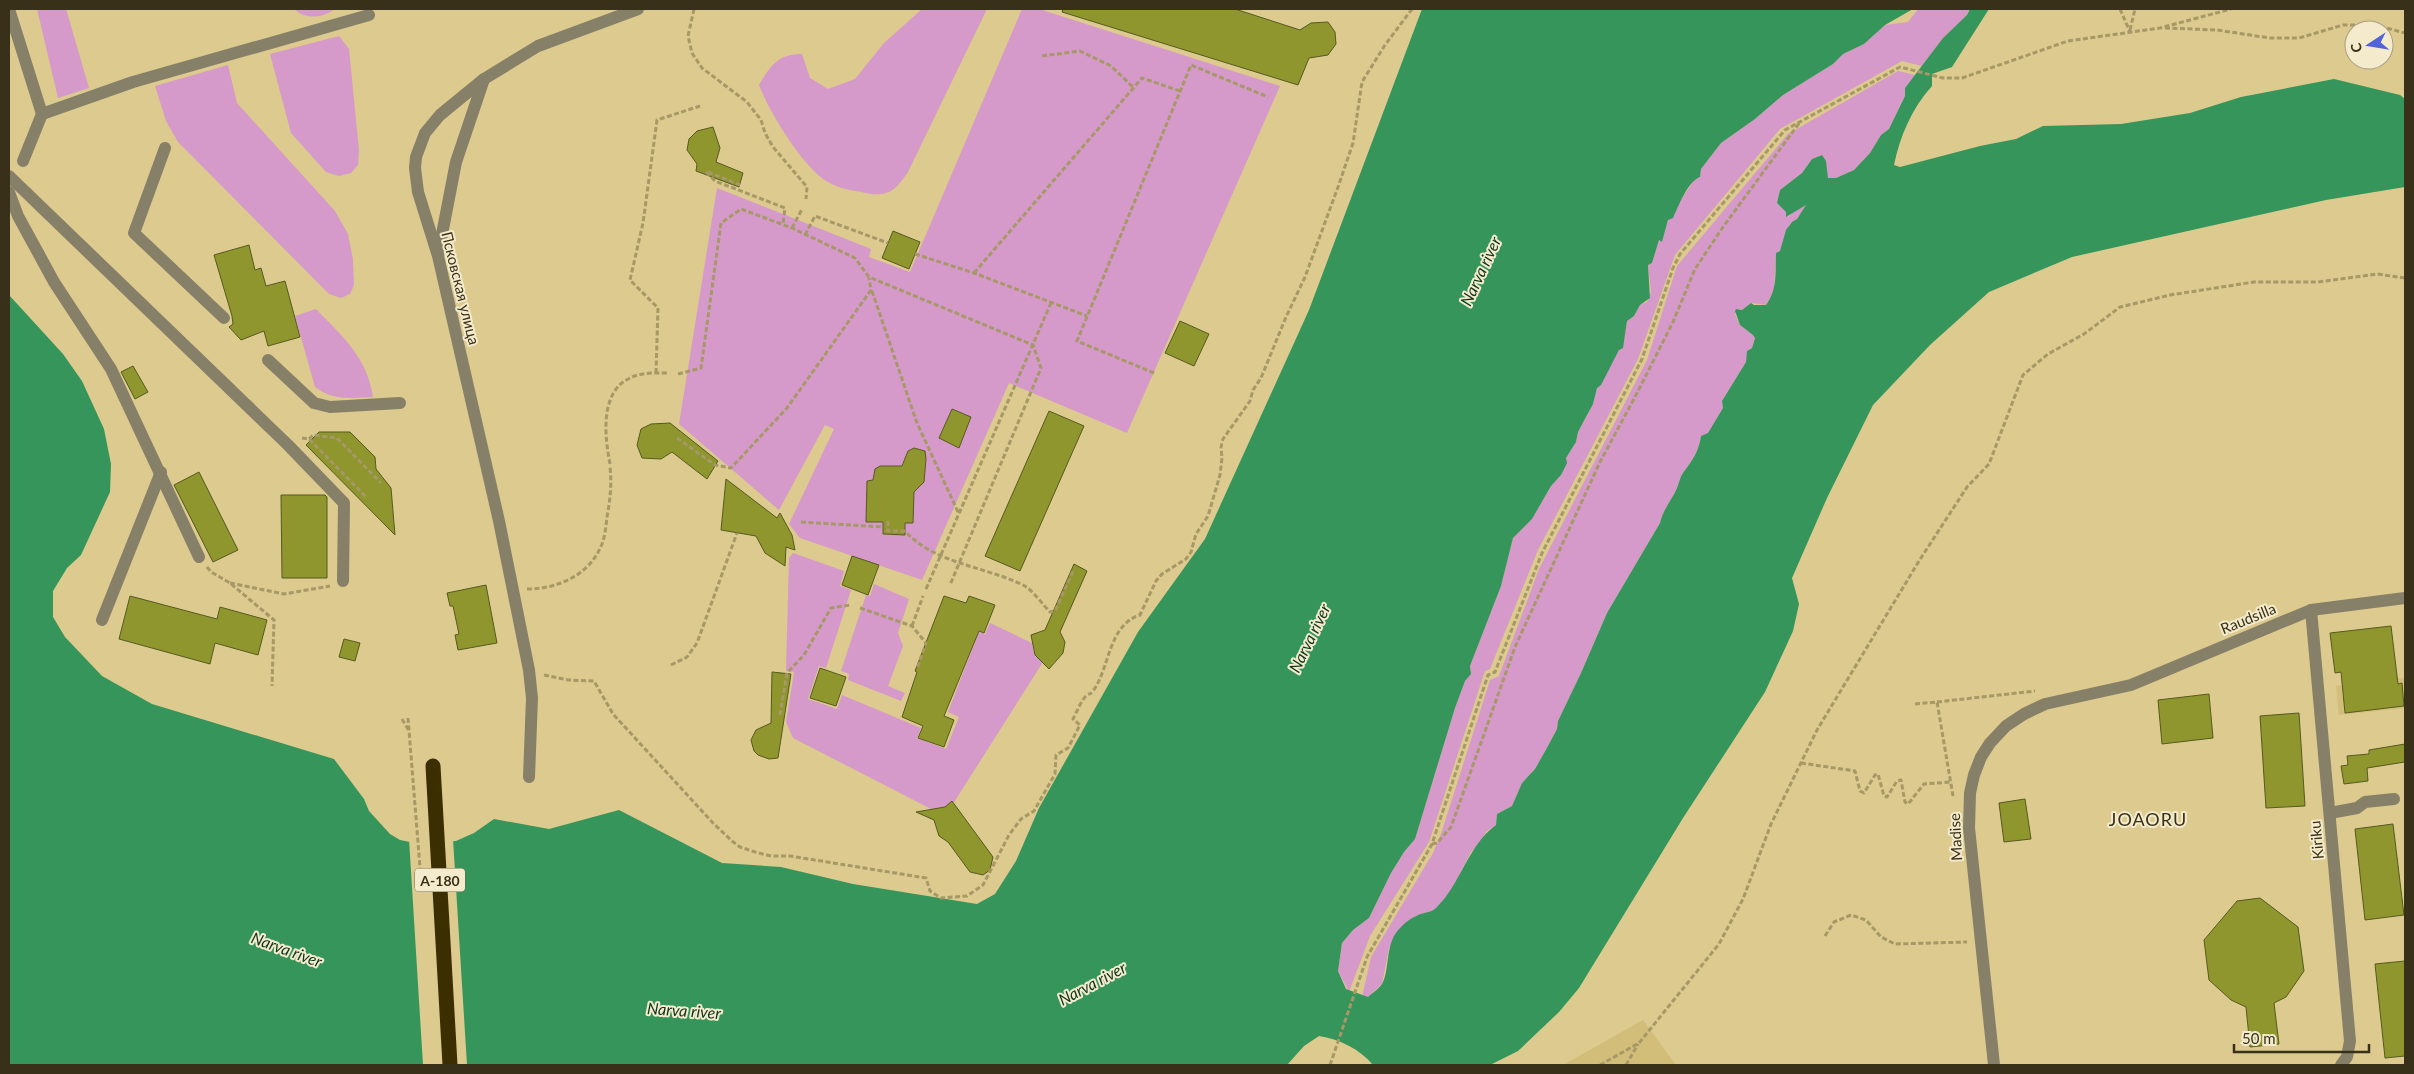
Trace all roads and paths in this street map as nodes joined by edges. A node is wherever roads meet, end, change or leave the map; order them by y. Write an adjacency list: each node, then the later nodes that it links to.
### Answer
1 (9, 9): 18 (street)
2 (638, 9): 13 (street, Псковская улица)
3 (694, 9): 25 (path)
4 (1412, 9): 76 (path)
5 (2120, 9): 10 (path)
6 (2135, 9): 10 (path)
7 (2231, 9): 9 (path)
8 (369, 15): 18 (street)
9 (2160, 28): 10 (path); 11 (path)
10 (2130, 32): 19 (path)
11 (2405, 33)
12 (1042, 56): 14 (path)
13 (484, 79): 32 (street); 32 (street, Псковская улица)
14 (1134, 88): 15 (path); 33 (path)
15 (1180, 91): 16 (path); 38 (path)
16 (1268, 97)
17 (700, 106): 42 (path)
18 (42, 114): 21 (street)
19 (1801, 122): 94 (path); 94 (path)
20 (164, 148): 39 (street)
21 (24, 161)
22 (9, 176): 62 (street)
23 (740, 185): 27 (path)
24 (9, 192): 48 (street)
25 (806, 199)
26 (802, 208): 28 (path)
27 (783, 225): 28 (path); 45 (path)
28 (792, 228): 29 (path)
29 (804, 235): 30 (path); 34 (path)
30 (888, 243)
31 (915, 254): 33 (path)
32 (438, 256): 65 (street, Псковская улица)
33 (974, 273): 37 (path)
34 (869, 277): 36 (path); 40 (path)
35 (2405, 278): 86 (path)
36 (871, 290): 47 (path); 51 (path)
37 (1051, 303): 38 (path); 40 (path)
38 (1087, 316): 44 (path)
39 (224, 318)
40 (1033, 345): 51 (path); 60 (path)
41 (268, 360): 46 (street)
42 (656, 373): 43 (path); 65 (path)
43 (669, 373)
44 (1154, 373)
45 (678, 374)
46 (400, 403)
47 (677, 438)
48 (161, 472): 59 (street); 72 (street)
49 (381, 483): 50 (path)
50 (366, 497)
51 (959, 514): 58 (path)
52 (888, 521): 57 (path)
53 (801, 522): 54 (path)
54 (883, 527)
55 (905, 528): 57 (path)
56 (737, 533): 74 (path)
57 (908, 535): 58 (path)
58 (940, 556): 60 (path); 66 (path)
59 (199, 557): 63 (path)
60 (959, 562): 61 (path); 64 (path)
61 (1074, 569)
62 (343, 581): 63 (path)
63 (230, 583): 77 (path)
64 (950, 585)
65 (514, 589): 76 (street, Псковская улица)
66 (926, 589)
67 (923, 596): 73 (path)
68 (2405, 598): 71 (street, Raudsilla)
69 (850, 605): 82 (path)
70 (860, 608): 73 (path)
71 (2311, 610): 79 (street, Raudsilla); 93 (street, Kiriku)
72 (102, 620)
73 (912, 626): 75 (path)
74 (671, 665)
75 (917, 669)
76 (529, 670): 89 (street, Псковская улица)
77 (272, 686)
78 (2035, 691): 80 (path)
79 (2108, 691): 102 (street, Madise)
80 (1937, 702): 81 (path); 90 (path)
81 (1915, 704)
82 (780, 715)
83 (408, 718): 85 (path)
84 (402, 719): 85 (path)
85 (410, 732): 88 (path)
86 (1801, 763): 90 (path); 97 (path)
87 (433, 766): 98 (highway, А-180)
88 (412, 767)
89 (529, 777)
90 (1951, 782): 91 (path)
91 (1953, 796)
92 (2394, 799): 93 (street)
93 (2330, 813): 103 (street, Kiriku)
94 (1432, 844): 99 (path)
95 (1825, 936): 96 (path)
96 (1967, 942)
97 (1639, 1043): 100 (path); 101 (path)
98 (450, 1065)
99 (1330, 1065)
100 (1600, 1065)
101 (1626, 1065)
102 (1994, 1065)
103 (2341, 1065)

